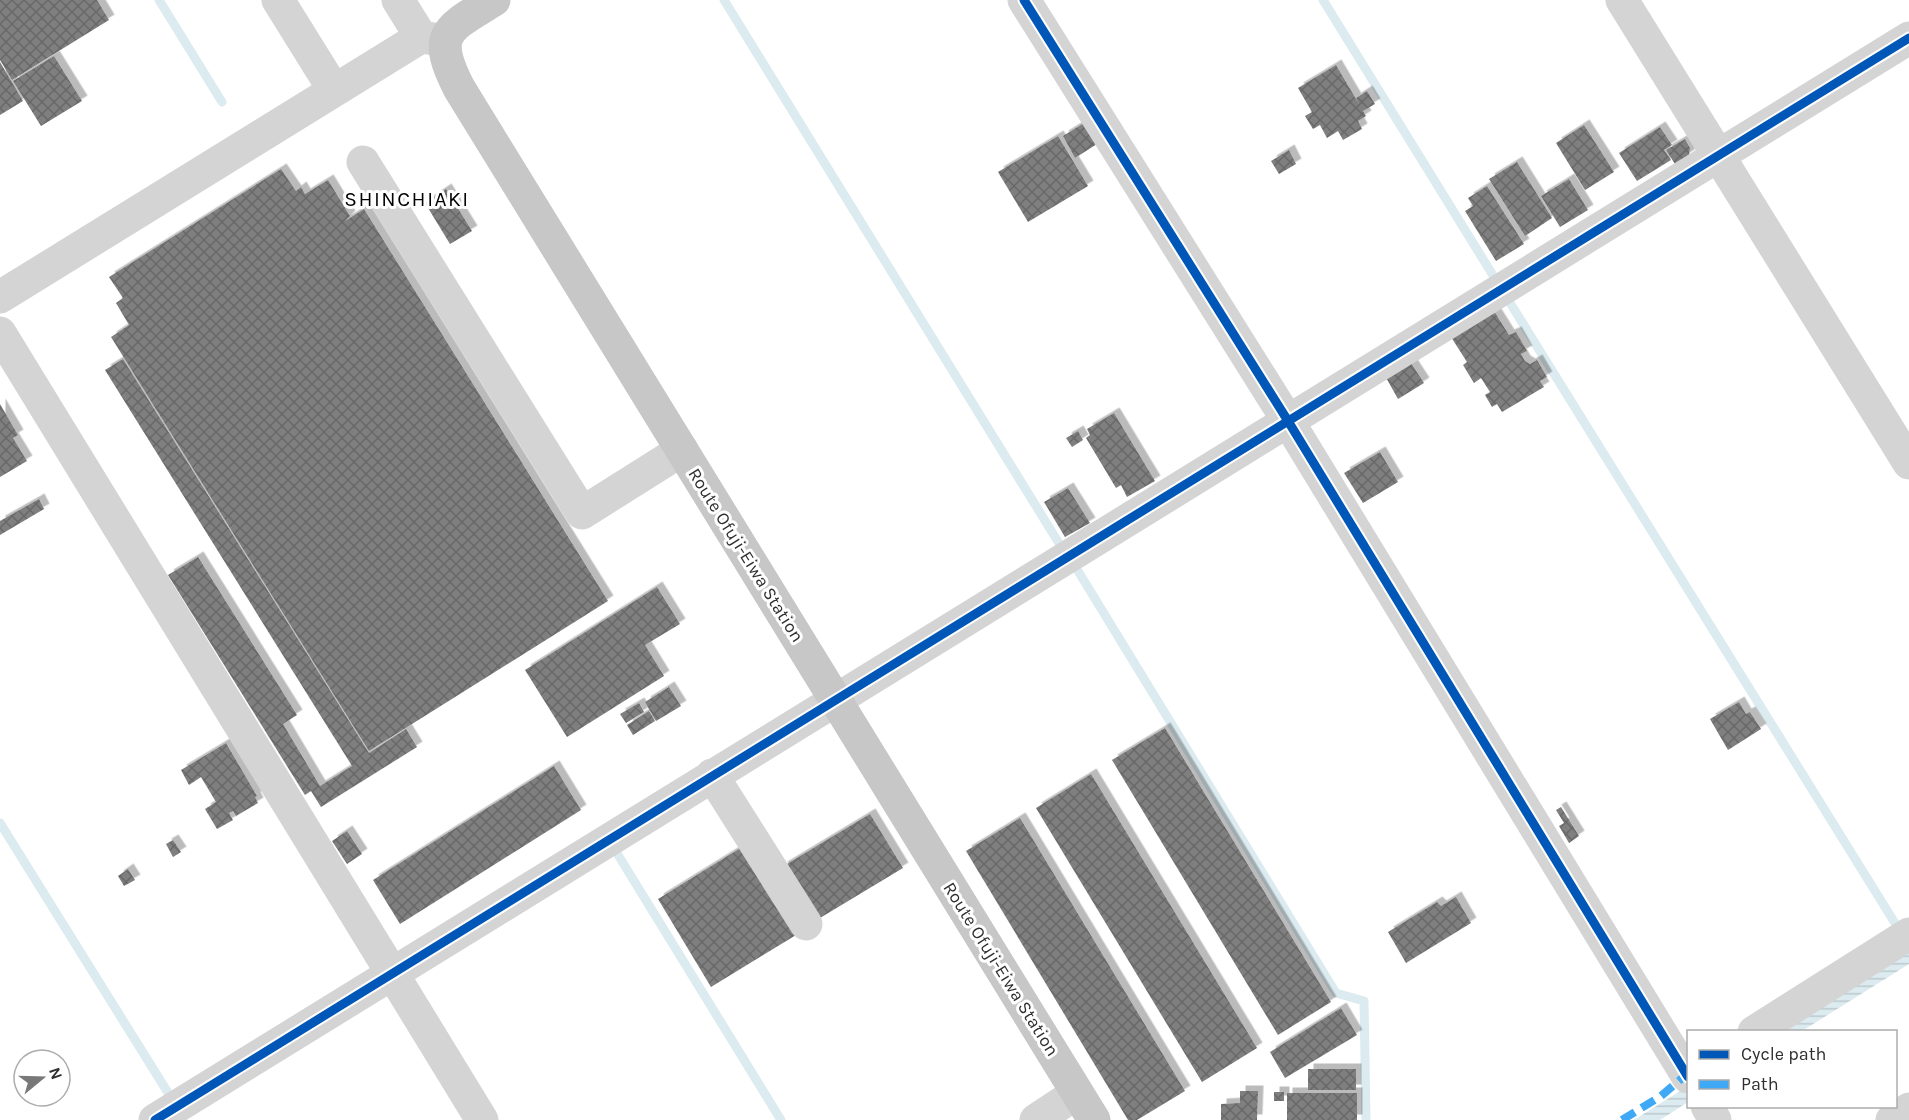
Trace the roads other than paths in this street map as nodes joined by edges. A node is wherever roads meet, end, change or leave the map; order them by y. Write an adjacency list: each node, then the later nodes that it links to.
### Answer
1 (278, 0): 8 (street)
2 (398, 0): 7 (street)
3 (494, 0): 7 (main road)
4 (1024, 0): 13 (street)
5 (1622, 0): 9 (street)
6 (1909, 38): 9 (street)
7 (433, 39): 8 (street); 14 (main road, Route Ofuji-Eiwa Station)
8 (333, 90): 11 (street)
9 (1717, 156): 13 (street); 15 (street)
10 (363, 162): 14 (street)
11 (0, 297)
12 (0, 333): 20 (street)
13 (1288, 421): 16 (street); 22 (street)
14 (682, 450): 16 (main road, Route Ofuji-Eiwa Station)
15 (1909, 463)
16 (835, 699): 17 (street); 23 (main road, Route Ofuji-Eiwa Station)
17 (712, 775): 18 (street); 20 (street)
18 (806, 924)
19 (1909, 934): 21 (street)
20 (392, 973): 25 (street); 26 (street)
21 (1757, 1030)
22 (1687, 1072)
23 (1086, 1107): 27 (street)
24 (1909, 1109): 28 (street)
25 (155, 1120)
26 (482, 1120)
27 (1036, 1120)
28 (1892, 1120)

